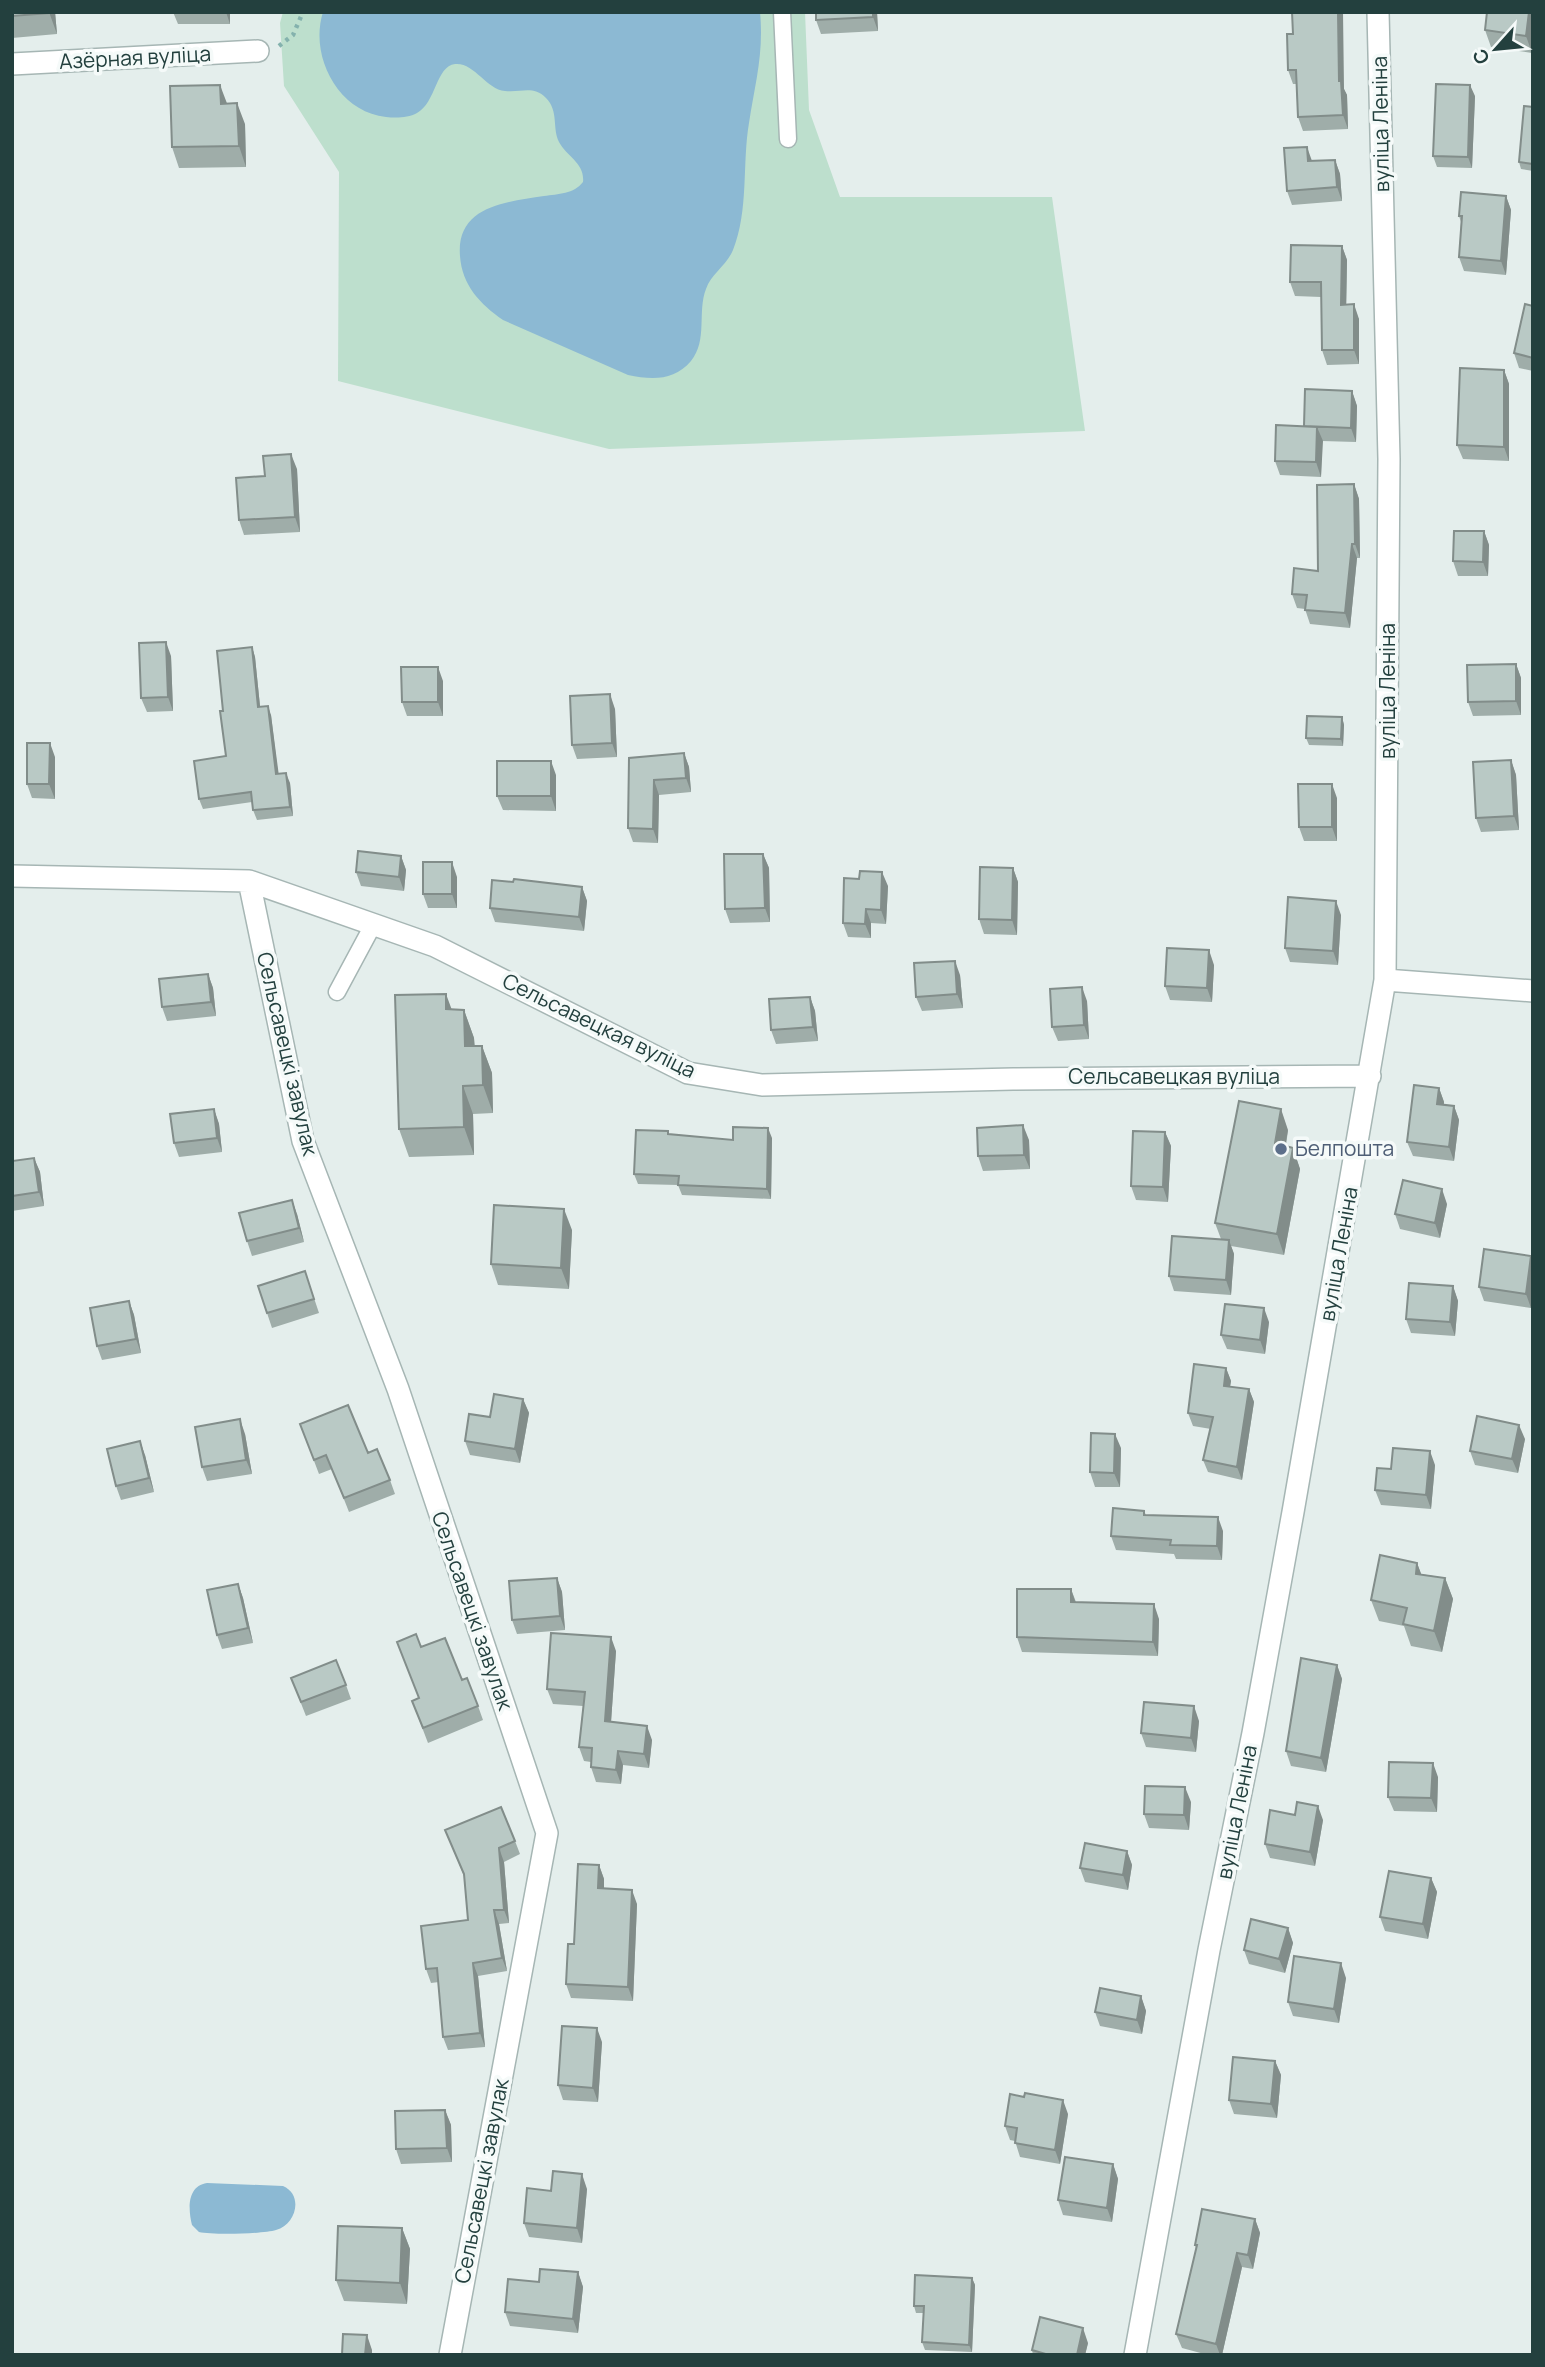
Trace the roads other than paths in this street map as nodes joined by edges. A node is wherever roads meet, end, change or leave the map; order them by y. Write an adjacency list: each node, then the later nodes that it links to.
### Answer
1 (782, 12): 5 (lane)
2 (1378, 12): 9 (street, вуліца Леніна)
3 (258, 51): 4 (street, Азёрная вуліца)
4 (12, 64)
5 (788, 139)
6 (12, 876): 7 (street, Сельсавецкая вуліца)
7 (249, 881): 8 (street, Сельсавецкая вуліца); 13 (street, Сельсавецкі завулак)
8 (373, 925): 11 (lane); 12 (street, Сельсавецкая вуліца)
9 (1385, 980): 10 (street); 12 (street, вуліца Леніна)
10 (1533, 991)
11 (337, 992)
12 (1370, 1076): 14 (street, вуліца Леніна)
13 (450, 2355)
14 (1135, 2355)

